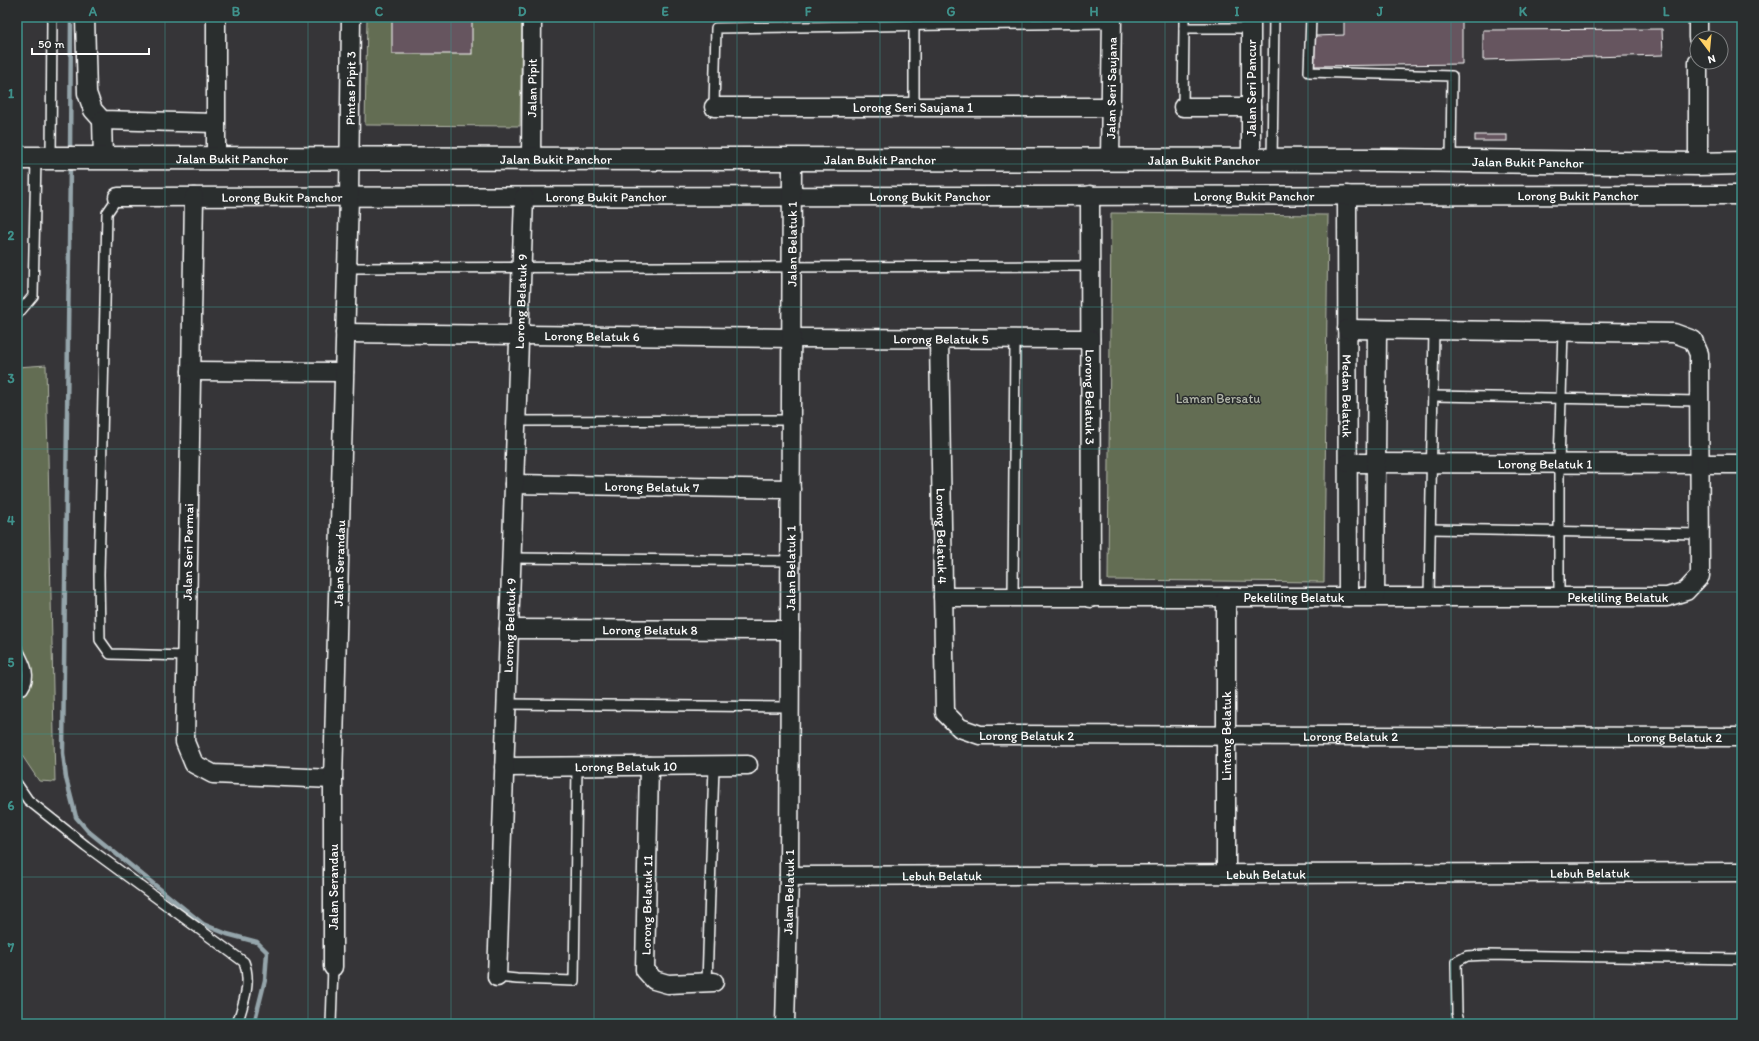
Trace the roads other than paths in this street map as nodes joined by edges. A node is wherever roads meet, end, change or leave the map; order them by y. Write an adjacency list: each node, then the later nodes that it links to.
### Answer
1 (52, 17): 23 (lane)
2 (85, 17): 21 (street)
3 (216, 17): 22 (street)
4 (351, 17): 26 (street, Pintas Pipit 3)
5 (532, 17): 27 (street, Jalan Pipit)
6 (1184, 17): 13 (lane)
7 (1274, 17): 30 (lane)
8 (1311, 17): 31 (lane)
9 (1698, 17): 14 (street)
10 (1112, 20): 12 (lane); 17 (street, Jalan Seri Saujana)
11 (1251, 23): 13 (lane); 19 (street, Jalan Seri Pancur)
12 (914, 26): 16 (lane); 20 (lane)
13 (1184, 28): 18 (lane)
14 (1698, 30)
15 (1698, 70): 33 (street)
16 (714, 107): 20 (street, Lorong Seri Saujana 1)
17 (1111, 107): 20 (street, Lorong Seri Saujana 1); 29 (street, Jalan Seri Saujana)
18 (1183, 107): 19 (street)
19 (1251, 107): 30 (street, Jalan Seri Pancur)
20 (914, 108)
21 (102, 120): 22 (street); 24 (street)
22 (215, 123): 25 (street)
23 (35, 158): 24 (main road, Jalan Bukit Panchor); 46 (lane)
24 (103, 158): 25 (main road, Jalan Bukit Panchor)
25 (216, 158): 26 (main road, Jalan Bukit Panchor)
26 (349, 158): 27 (main road, Jalan Bukit Panchor); 39 (street, Jalan Serandau)
27 (531, 159): 28 (main road, Jalan Bukit Panchor)
28 (792, 159): 29 (main road, Jalan Bukit Panchor); 37 (street, Jalan Belatuk 1)
29 (1110, 159): 30 (main road, Jalan Bukit Panchor)
30 (1262, 160): 31 (main road, Jalan Bukit Panchor)
31 (1451, 160): 33 (main road, Jalan Bukit Panchor)
32 (1742, 163): 33 (main road, Jalan Bukit Panchor)
33 (1698, 164)
34 (1090, 195): 35 (street, Lorong Bukit Panchor); 37 (street, Lorong Bukit Panchor); 42 (street, Lorong Belatuk 3)
35 (1347, 195): 36 (street, Lorong Bukit Panchor); 47 (street, Medan Belatuk)
36 (1742, 195)
37 (792, 196): 40 (street, Lorong Bukit Panchor); 43 (street, Jalan Belatuk 1)
38 (194, 197): 39 (street, Lorong Bukit Panchor); 41 (street, Lorong Bukit Panchor); 57 (street, Jalan Seri Permai)
39 (349, 197): 40 (street, Lorong Bukit Panchor); 44 (street, Jalan Serandau)
40 (524, 197): 45 (street, Lorong Belatuk 9)
41 (118, 198): 88 (lane)
42 (1090, 266): 43 (lane); 56 (street, Lorong Belatuk 3)
43 (791, 267): 45 (lane); 53 (street, Jalan Belatuk 1)
44 (347, 268): 45 (lane); 51 (street, Jalan Serandau)
45 (522, 268): 52 (street, Lorong Belatuk 9)
46 (17, 315)
47 (1347, 329): 48 (street, Pekeliling Belatuk); 64 (street, Medan Belatuk)
48 (1377, 329): 49 (street, Pekeliling Belatuk); 65 (street)
49 (1434, 330): 50 (street, Pekeliling Belatuk); 59 (lane)
50 (1563, 331): 60 (lane); 61 (street, Pekeliling Belatuk)
51 (345, 332): 52 (street, Lorong Belatuk 6); 58 (street, Jalan Serandau)
52 (519, 335): 53 (street, Lorong Belatuk 6); 63 (street, Lorong Belatuk 9)
53 (791, 338): 54 (street, Lorong Belatuk 5); 62 (street, Jalan Belatuk 1)
54 (939, 338): 55 (street, Lorong Belatuk 5); 77 (street, Lorong Belatuk 4)
55 (1015, 339): 56 (street, Lorong Belatuk 5); 78 (lane)
56 (1090, 339): 84 (street, Lorong Belatuk 3)
57 (191, 371): 58 (street); 88 (street, Jalan Seri Permai)
58 (344, 372): 100 (street, Jalan Serandau)
59 (1433, 396): 60 (lane); 66 (lane)
60 (1561, 398): 61 (lane); 67 (lane)
61 (1699, 401): 68 (street, Pekeliling Belatuk)
62 (791, 420): 63 (lane); 71 (street, Jalan Belatuk 1)
63 (516, 421): 70 (street, Lorong Belatuk 9)
64 (1348, 463): 65 (street, Lorong Belatuk 1); 80 (street, Medan Belatuk)
65 (1376, 463): 66 (street, Lorong Belatuk 1); 81 (street)
66 (1432, 463): 67 (street, Lorong Belatuk 1); 72 (lane)
67 (1559, 463): 68 (street, Lorong Belatuk 1); 73 (lane)
68 (1700, 463): 69 (street, Lorong Belatuk 1); 74 (street, Pekeliling Belatuk)
69 (1742, 464)
70 (514, 484): 71 (street, Lorong Belatuk 7); 75 (street, Lorong Belatuk 9)
71 (791, 489): 76 (street, Jalan Belatuk 1)
72 (1430, 529): 73 (lane); 82 (lane)
73 (1559, 531): 74 (lane); 83 (lane)
74 (1700, 534): 83 (street, Pekeliling Belatuk)
75 (512, 558): 76 (lane); 85 (street, Lorong Belatuk 9)
76 (790, 561): 86 (street, Jalan Belatuk 1)
77 (943, 597): 78 (street, Pekeliling Belatuk); 92 (street, Lorong Belatuk 4)
78 (1013, 597): 84 (street, Pekeliling Belatuk)
79 (1226, 597): 80 (street, Pekeliling Belatuk); 84 (street, Pekeliling Belatuk); 93 (street, Lintang Belatuk)
80 (1348, 597): 81 (street, Pekeliling Belatuk)
81 (1375, 597): 82 (street, Pekeliling Belatuk)
82 (1429, 597): 83 (street, Pekeliling Belatuk)
83 (1559, 597)
84 (1091, 598)
85 (509, 629): 86 (street, Lorong Belatuk 8); 90 (street, Lorong Belatuk 9)
86 (790, 630): 91 (street, Jalan Belatuk 1)
87 (17, 648): 89 (lane)
88 (187, 656): 100 (street, Jalan Seri Permai)
89 (17, 689)
90 (507, 704): 91 (lane); 98 (street, Lorong Belatuk 9)
91 (790, 707): 104 (street, Jalan Belatuk 1)
92 (960, 728): 93 (street, Lorong Belatuk 2)
93 (1226, 735): 94 (street, Lorong Belatuk 2); 103 (street, Lintang Belatuk)
94 (1742, 737)
95 (649, 766): 96 (street, Lorong Belatuk 10); 99 (street, Lorong Belatuk 10); 108 (street, Lorong Belatuk 11)
96 (714, 766): 97 (street, Lorong Belatuk 10); 108 (lane)
97 (748, 766)
98 (504, 767): 99 (street, Lorong Belatuk 10); 107 (street, Lorong Belatuk 9)
99 (577, 767): 107 (lane, Lorong Belatuk 9)
100 (333, 779): 106 (street, Jalan Serandau)
101 (17, 784): 109 (lane)
102 (1742, 872): 103 (street, Lebuh Belatuk)
103 (1226, 874): 104 (street, Lebuh Belatuk)
104 (790, 876): 111 (street, Jalan Belatuk 1)
105 (1742, 959): 112 (lane)
106 (333, 967): 110 (lane)
107 (497, 977)
108 (710, 983)
109 (237, 1024)
110 (331, 1024)
111 (785, 1024)
112 (1460, 1024)

